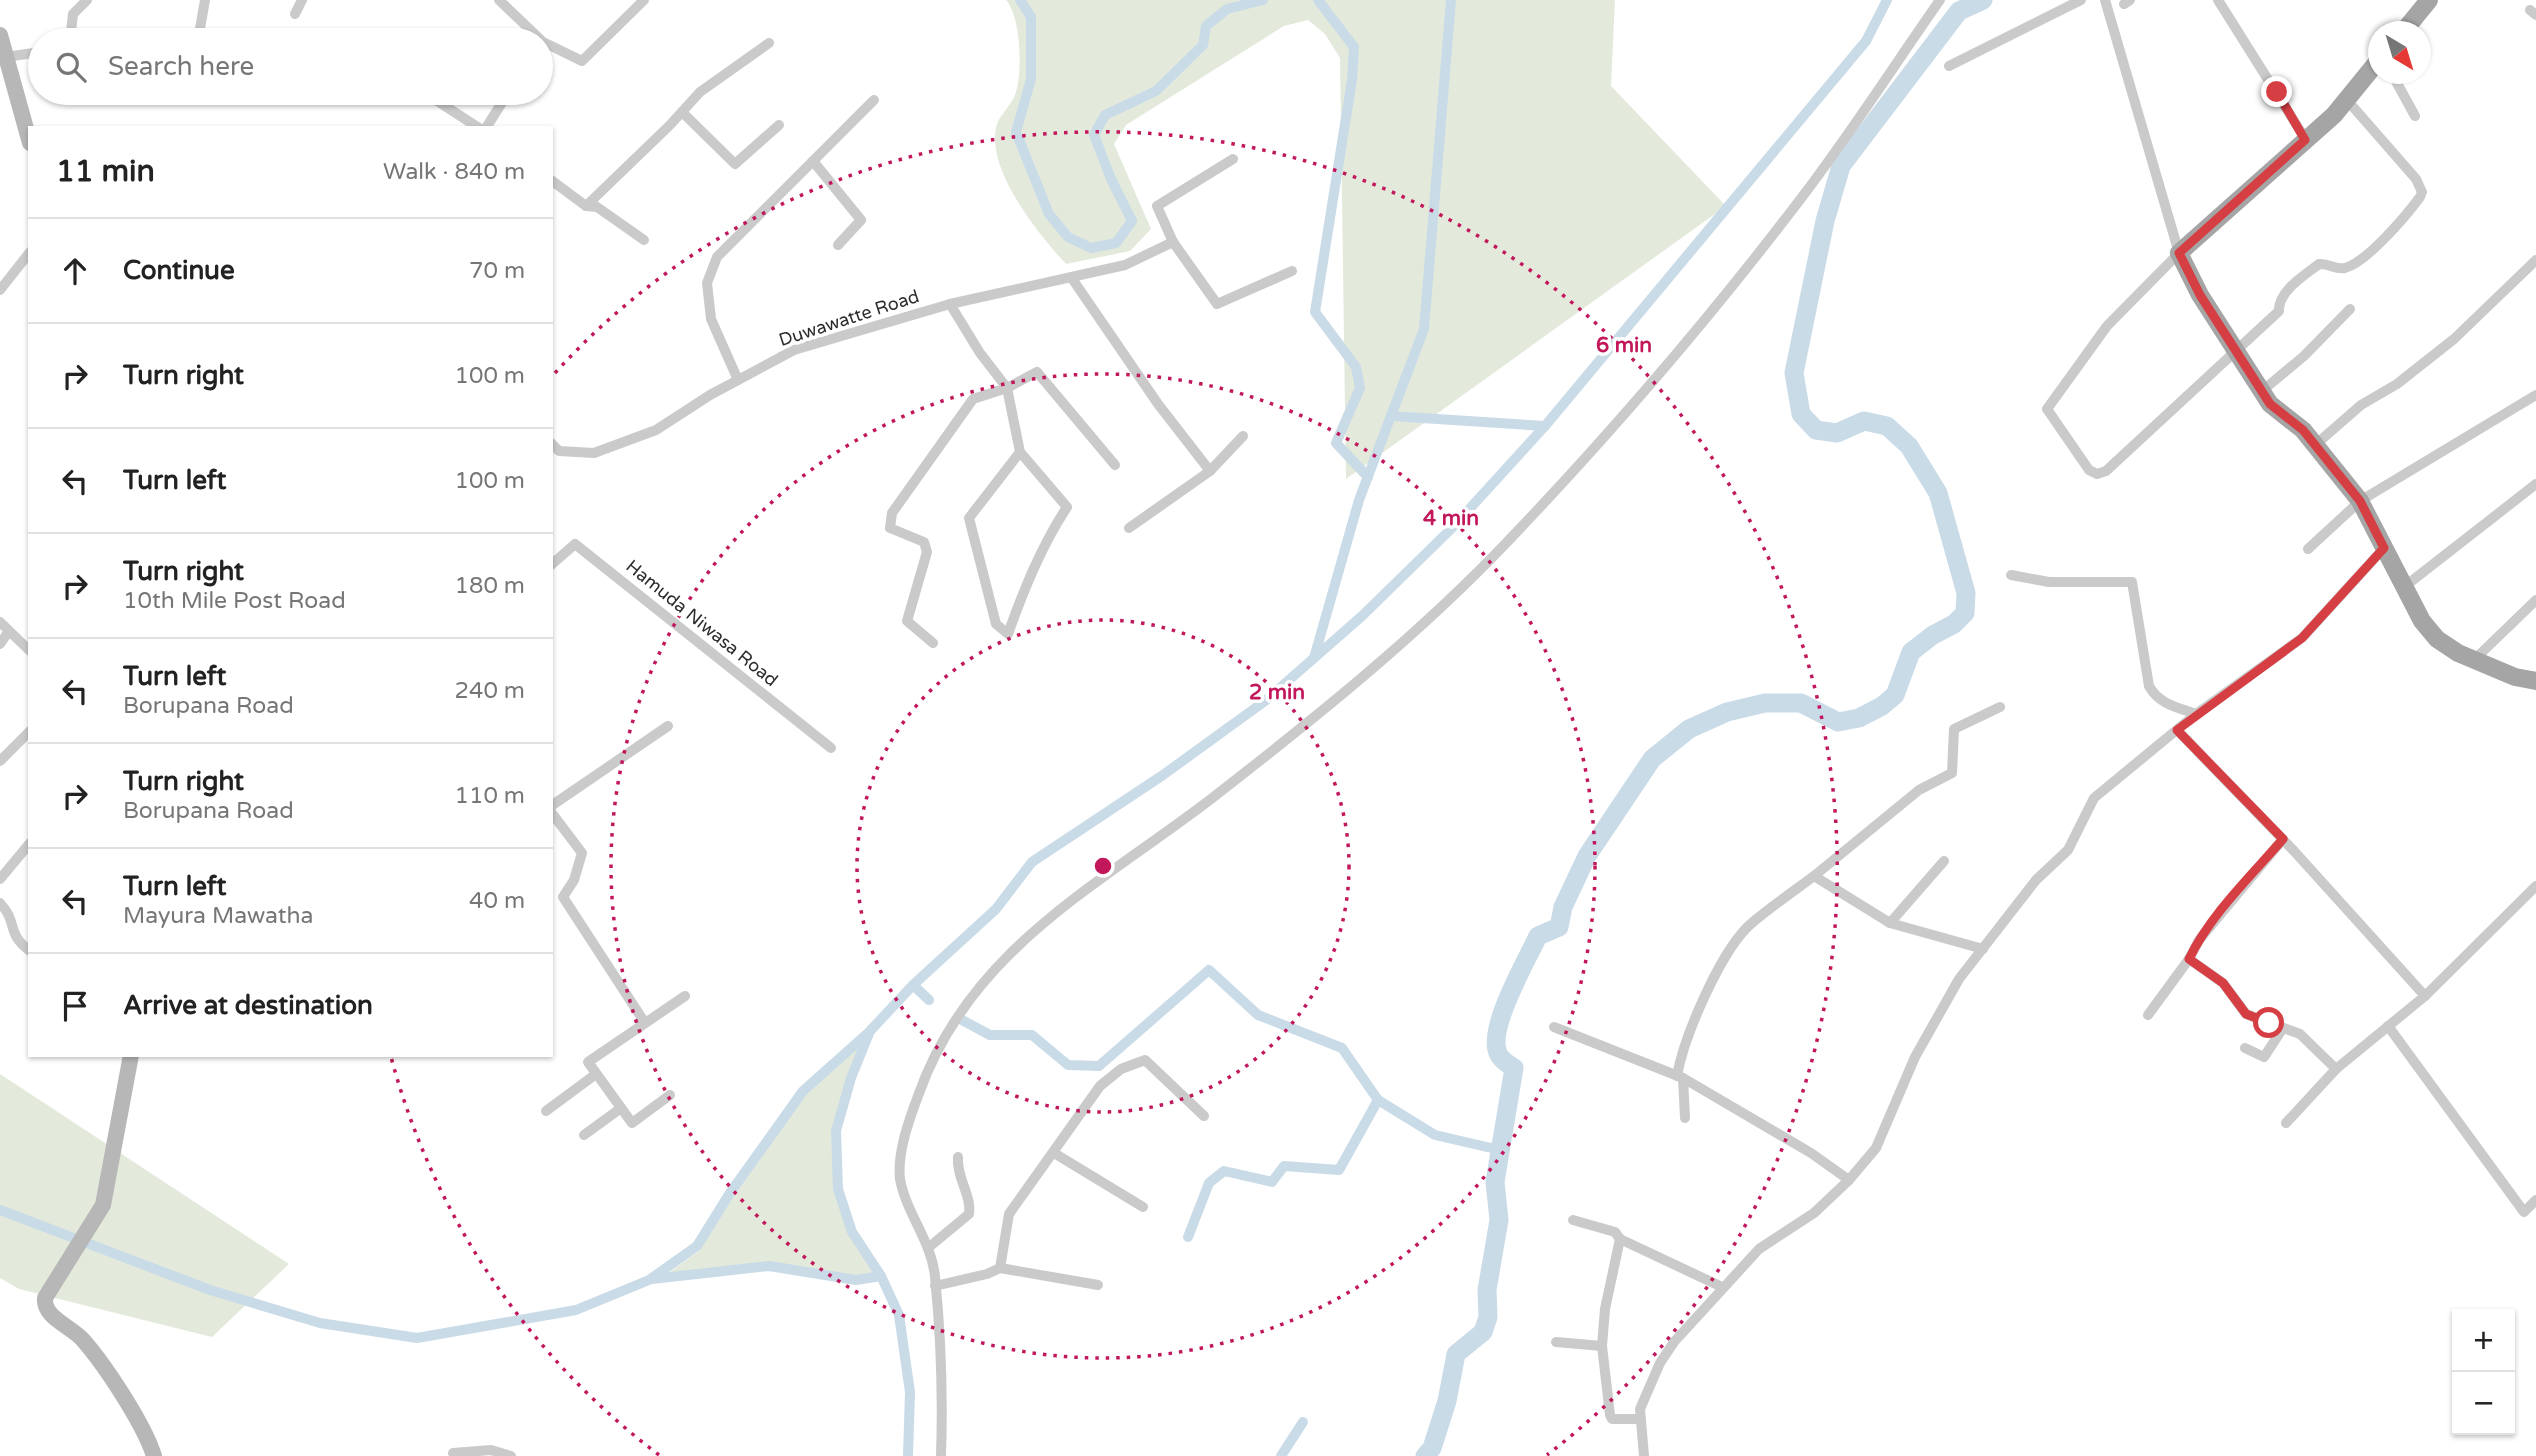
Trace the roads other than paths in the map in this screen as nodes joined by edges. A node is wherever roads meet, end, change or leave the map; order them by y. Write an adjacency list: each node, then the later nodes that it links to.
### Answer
1 (87, 0): 13 (street)
2 (205, 0): 14 (street)
3 (302, 0): 11 (street)
4 (499, 0): 15 (street)
5 (644, 0): 18 (street)
6 (1940, 0): 123 (street)
7 (2081, 0): 21 (street)
8 (2105, 0): 42 (street)
9 (2218, 0): 34 (street)
10 (2429, 0): 12 (main road)
11 (295, 15)
12 (2412, 21)
13 (71, 28)
14 (200, 28)
15 (528, 28)
16 (0, 35): 20 (street)
17 (769, 43): 28 (street)
18 (553, 48)
19 (28, 53): 20 (street)
20 (6, 57): 33 (street)
21 (1949, 66)
22 (2368, 74): 25 (main road)
23 (2397, 84): 29 (street)
24 (874, 100): 36 (street)
25 (2347, 100): 34 (main road); 50 (street)
26 (444, 105): 31 (street)
27 (500, 105): 32 (street)
28 (682, 112): 30 (street); 38 (street)
29 (2415, 116)
30 (779, 125)
31 (476, 126)
32 (487, 126)
33 (28, 136)
34 (2305, 140): 42 (main road)
35 (1233, 159): 40 (street)
36 (813, 161): 41 (street); 51 (street)
37 (553, 181): 38 (street)
38 (586, 206): 39 (street)
39 (645, 240)
40 (1173, 242): 45 (street); 46 (street, Duwawatte Road)
41 (838, 245)
42 (2179, 253): 50 (main road); 50 (street)
43 (28, 255): 47 (street)
44 (2536, 260): 57 (street)
45 (1292, 271)
46 (1071, 277): 48 (street, Duwawatte Road); 60 (street)
47 (0, 289)
48 (950, 304): 51 (street, Duwawatte Road); 52 (street)
49 (2350, 309): 53 (street)
50 (2236, 352): 53 (main road)
51 (738, 380): 56 (street, Duwawatte Road)
52 (1007, 388): 58 (street); 59 (street); 72 (street)
53 (2262, 391): 57 (main road)
54 (2536, 395): 62 (street)
55 (1243, 436): 60 (street)
56 (553, 445)
57 (2314, 446): 62 (main road)
58 (1020, 452): 58 (street)
59 (1115, 466)
60 (1210, 471): 63 (street)
61 (2536, 484): 68 (street)
62 (2360, 501): 64 (main road); 65 (street)
63 (1129, 528)
64 (2384, 548): 68 (main road); 78 (street)
65 (2308, 549)
66 (553, 563): 82 (street, Hamuda Niwasa Road)
67 (2011, 575): 78 (street)
68 (2404, 587): 75 (main road)
69 (2536, 600): 75 (street)
70 (0, 622): 71 (street)
71 (9, 631): 73 (street); 74 (street)
72 (933, 643)
73 (0, 644)
74 (28, 649)
75 (2475, 659): 76 (main road)
76 (2536, 681)
77 (2000, 707): 89 (street)
78 (2196, 714): 80 (street)
79 (668, 726): 84 (street)
80 (2177, 730): 86 (street); 94 (street)
81 (28, 733): 83 (street)
82 (831, 748)
83 (0, 761)
84 (553, 805)
85 (553, 816): 100 (street)
86 (2283, 839): 96 (street); 98 (street)
87 (28, 845): 90 (street)
88 (1944, 861): 93 (street)
89 (1814, 876): 93 (street); 108 (street)
90 (0, 879)
91 (2536, 886): 98 (street)
92 (0, 903): 95 (street)
93 (1891, 923): 94 (street)
94 (1983, 949): 118 (street)
95 (28, 950)
96 (2189, 959): 99 (street); 103 (street)
97 (685, 996): 100 (street)
98 (2425, 996): 101 (street)
99 (2148, 1015)
100 (645, 1023): 107 (street)
101 (2389, 1026): 106 (street); 119 (street)
102 (1554, 1027): 108 (street)
103 (2283, 1028): 104 (street); 106 (street)
104 (2245, 1048)
105 (131, 1057): 132 (street)
106 (2336, 1069): 114 (street)
107 (596, 1074): 110 (street); 111 (street)
108 (1680, 1077): 113 (street); 118 (street)
109 (670, 1095): 110 (street)
110 (621, 1108): 115 (street)
111 (546, 1111)
112 (1204, 1116): 116 (street)
113 (1685, 1118)
114 (2286, 1123)
115 (584, 1135)
116 (1054, 1153): 120 (street); 124 (street)
117 (958, 1157): 123 (street)
118 (1849, 1180): 127 (street)
119 (2536, 1200)
120 (1143, 1206)
121 (1573, 1220): 122 (street)
122 (1620, 1239): 127 (street); 129 (street)
123 (928, 1248): 126 (street)
124 (1000, 1268): 125 (street); 126 (street)
125 (1098, 1285)
126 (935, 1286): 134 (street)
127 (1722, 1287): 130 (street)
128 (1556, 1342): 129 (street)
129 (1602, 1346): 130 (street)
130 (1639, 1419): 135 (street)
131 (453, 1453): 133 (street)
132 (154, 1456)
133 (511, 1456)
134 (941, 1456)
135 (1644, 1456)

